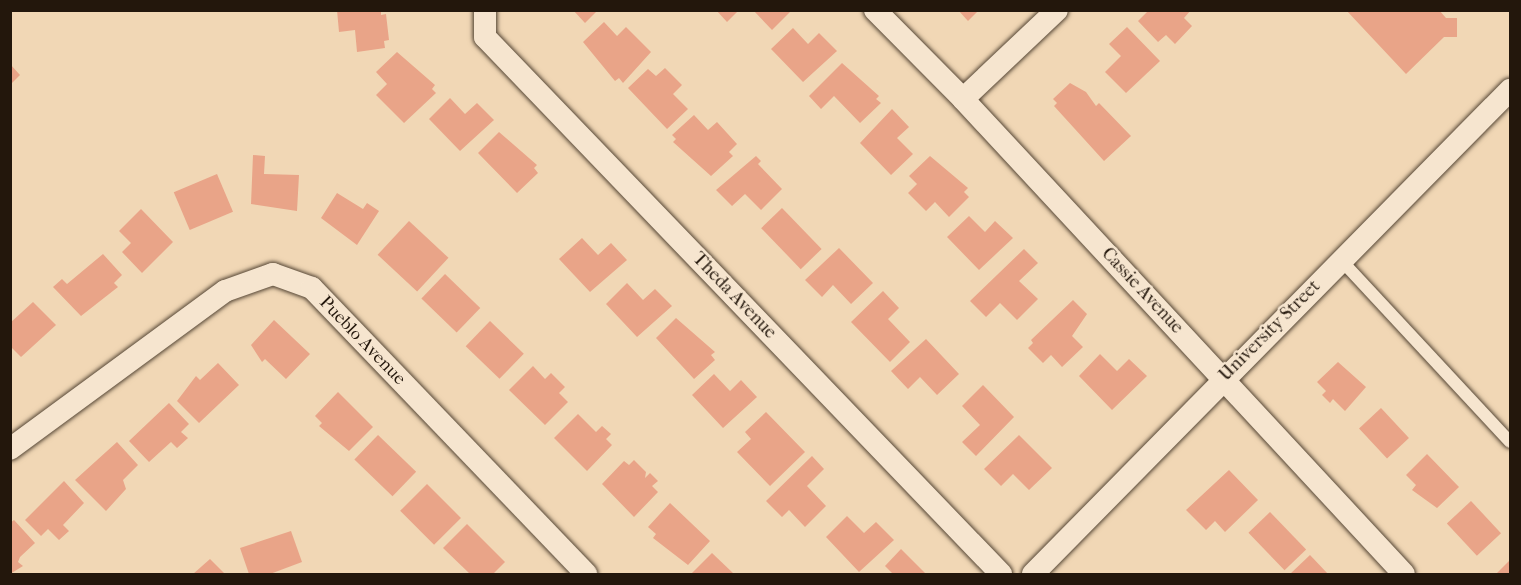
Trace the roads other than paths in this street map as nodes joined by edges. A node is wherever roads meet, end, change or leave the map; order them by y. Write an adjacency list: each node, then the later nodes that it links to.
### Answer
1 (485, 10): 11 (street, Theda Avenue)
2 (876, 10): 5 (street, Cassie Avenue)
3 (1057, 10): 5 (street)
4 (1510, 90): 6 (street, University Street)
5 (963, 99): 7 (street, Cassie Avenue)
6 (1341, 260): 7 (street, University Street); 8 (lane)
7 (1223, 378): 12 (street, University Street); 13 (street, Cassie Avenue)
8 (1510, 441)
9 (10, 449): 10 (street, Pueblo Avenue)
10 (586, 574)
11 (1001, 574)
12 (1033, 574)
13 (1404, 574)

